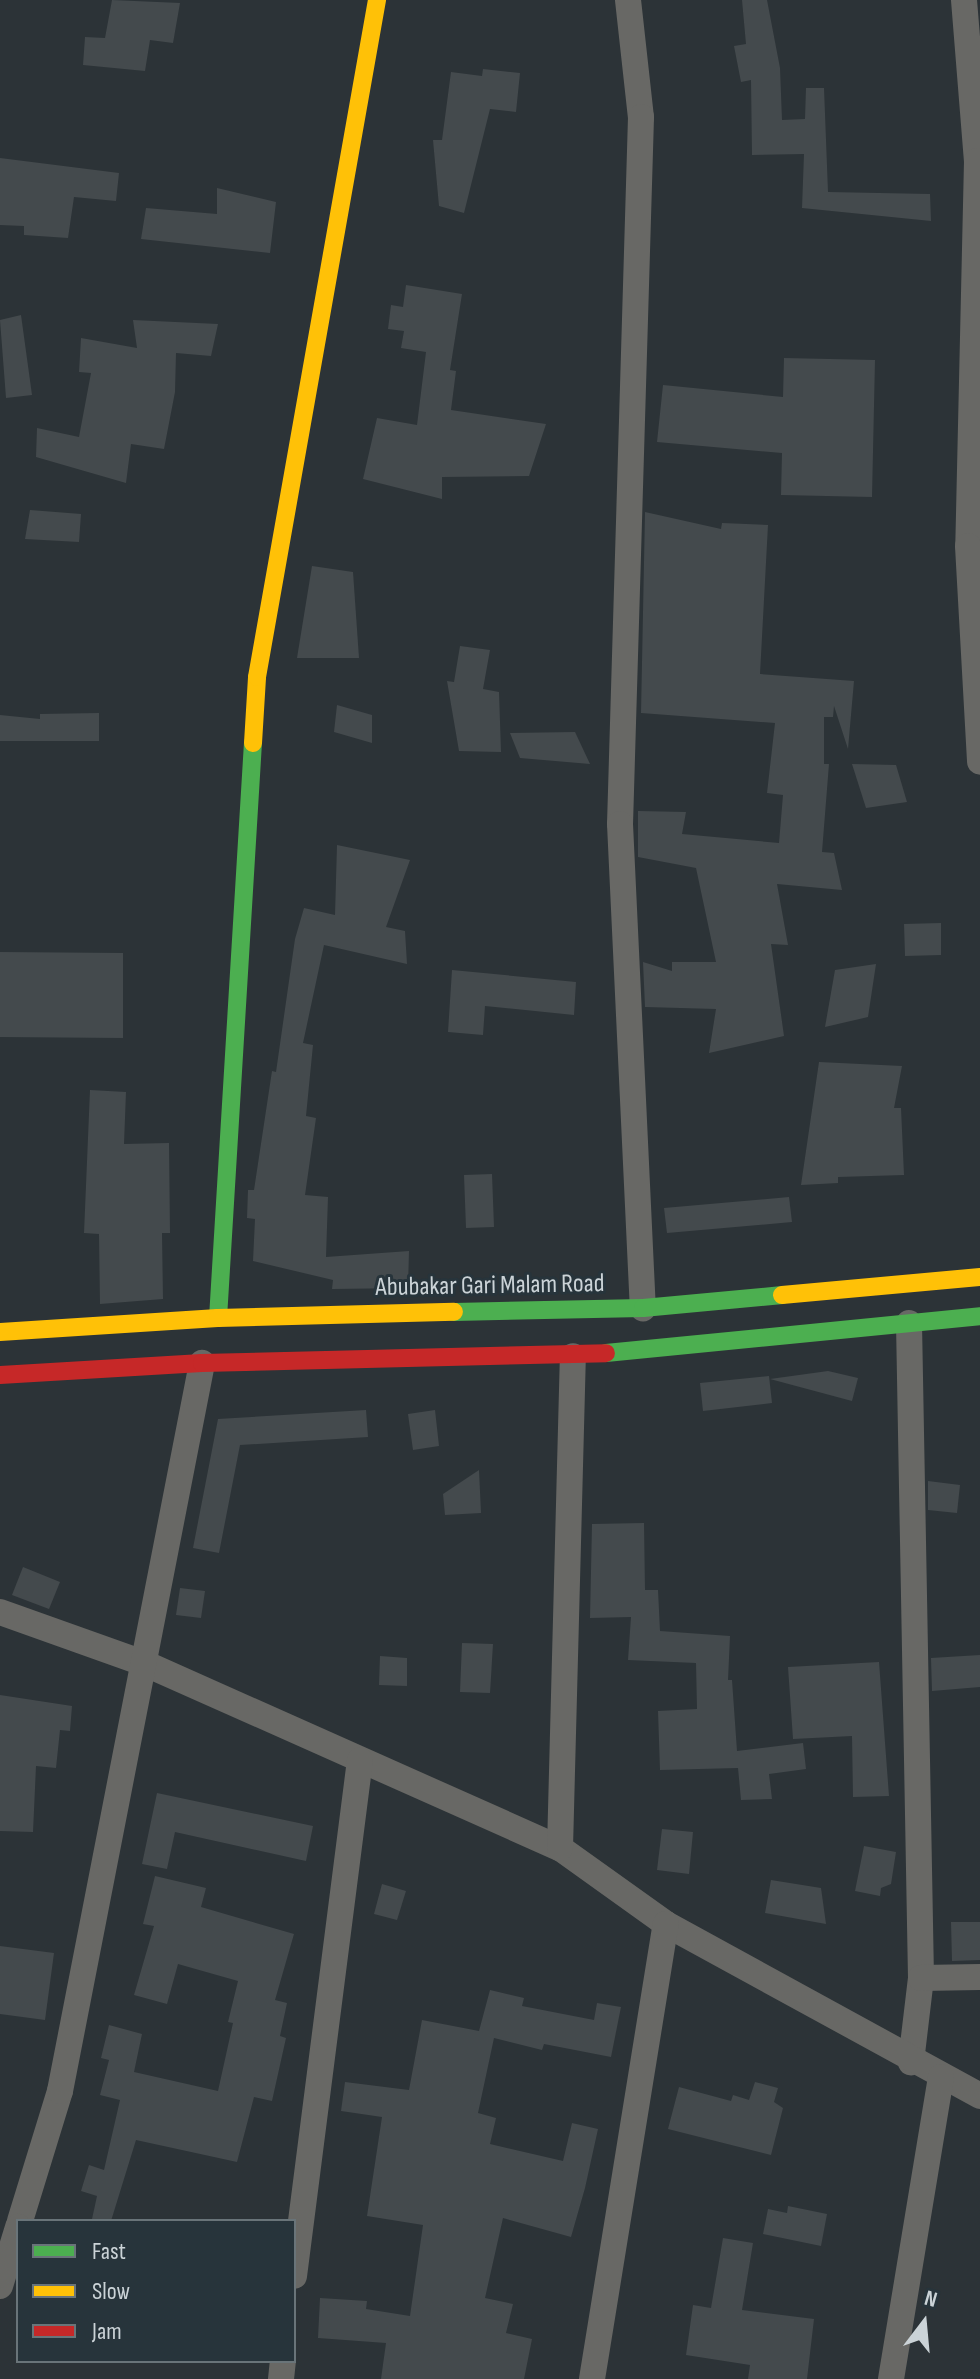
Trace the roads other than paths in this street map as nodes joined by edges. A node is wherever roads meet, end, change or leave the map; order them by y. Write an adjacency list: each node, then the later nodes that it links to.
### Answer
1 (377, 0): 8 (street)
2 (628, 0): 6 (street)
3 (964, 0): 4 (street)
4 (980, 762)
5 (980, 1277): 6 (street, Abubakar Gari Malam Road)
6 (643, 1308): 8 (street, Abubakar Gari Malam Road)
7 (980, 1316): 9 (street)
8 (218, 1318): 10 (street, Abubakar Gari Malam Road)
9 (909, 1323): 11 (street); 20 (street)
10 (0, 1332)
11 (573, 1356): 12 (street); 17 (street)
12 (202, 1363): 13 (street); 15 (street)
13 (0, 1375)
14 (0, 1612): 15 (street)
15 (146, 1664): 16 (street); 24 (street)
16 (360, 1760): 17 (street); 26 (street)
17 (560, 1848): 18 (street)
18 (666, 1924): 21 (street); 28 (street)
19 (980, 1977): 20 (street)
20 (921, 1978): 21 (street)
21 (911, 2062): 22 (street)
22 (941, 2077): 23 (street); 29 (street)
23 (980, 2096)
24 (21, 2219)
25 (16, 2234): 27 (street)
26 (296, 2260)
27 (0, 2286)
28 (592, 2379)
29 (891, 2379)

